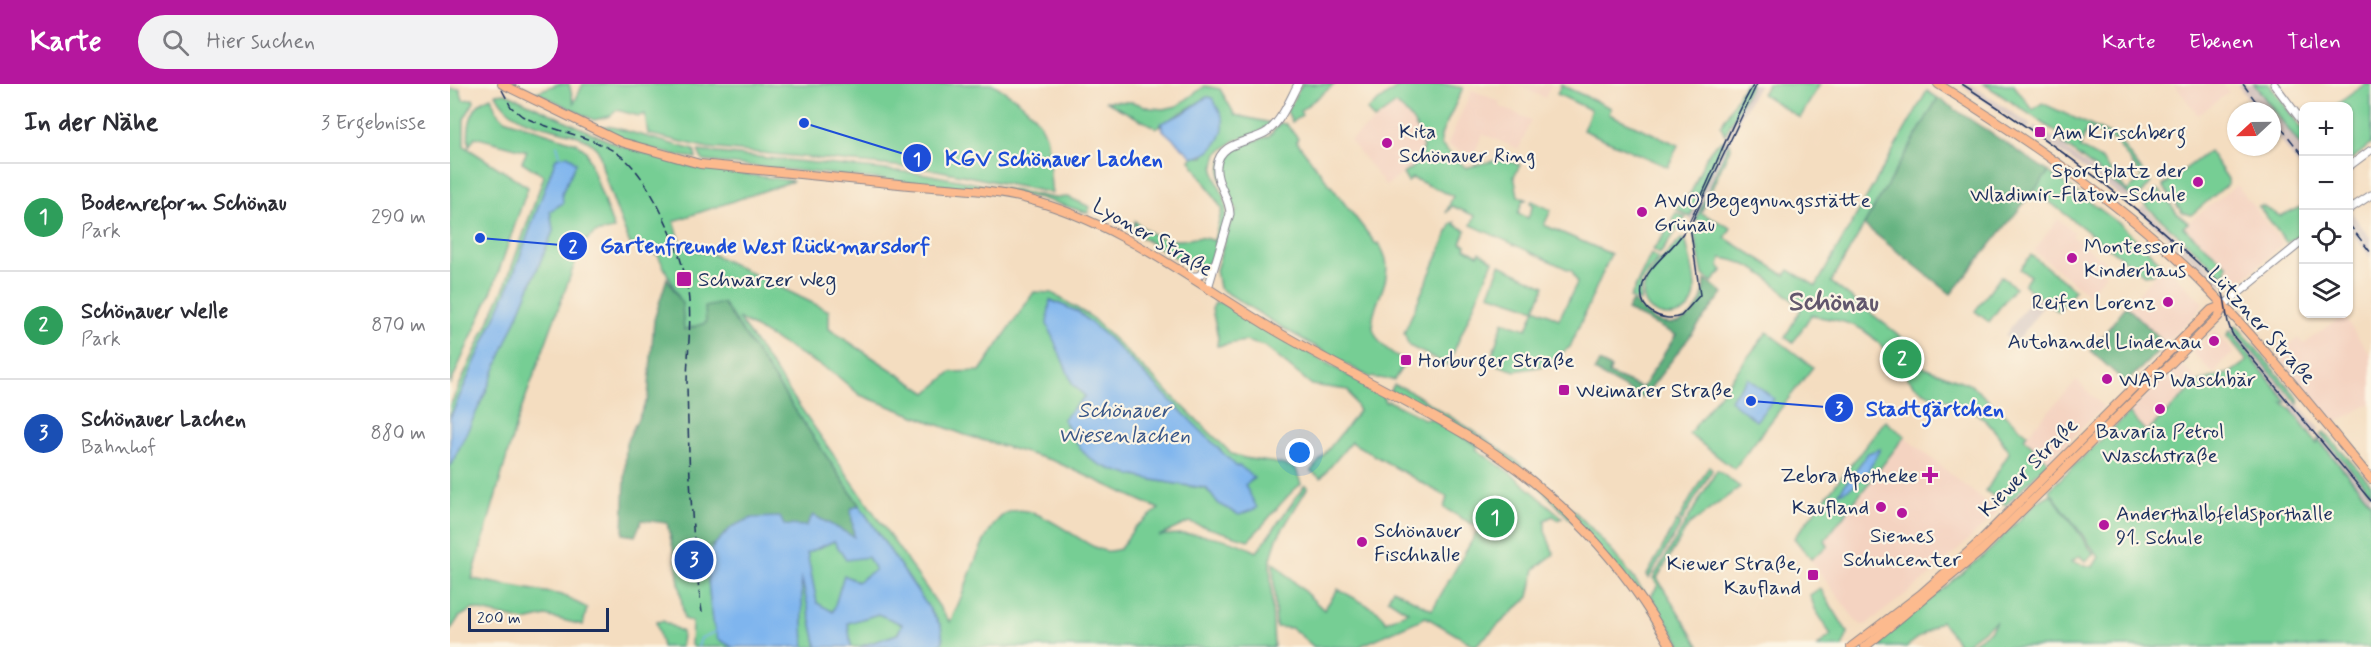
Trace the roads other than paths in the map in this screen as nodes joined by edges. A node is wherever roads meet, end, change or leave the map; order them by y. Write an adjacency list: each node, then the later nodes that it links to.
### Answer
1 (1298, 84): 11 (street)
2 (1938, 84): 14 (main road, Lützner Straße)
3 (2274, 84): 5 (street)
4 (504, 85): 12 (main road, Lyoner Straße)
5 (2299, 117)
6 (2371, 150): 7 (street)
7 (2353, 164)
8 (2371, 195): 9 (street)
9 (2353, 207)
10 (2299, 244): 14 (street, Kiewer Straße)
11 (1214, 264): 12 (street); 13 (street)
12 (1188, 276): 13 (main road, Lyoner Straße)
13 (1208, 288): 16 (main road, Lyoner Straße)
14 (2224, 305): 15 (main road, Lützner Straße); 17 (main road, Kiewer Straße); 18 (main road, Kiewer Straße)
15 (2371, 479)
16 (1671, 647)
17 (1851, 647)
18 (1865, 647)

